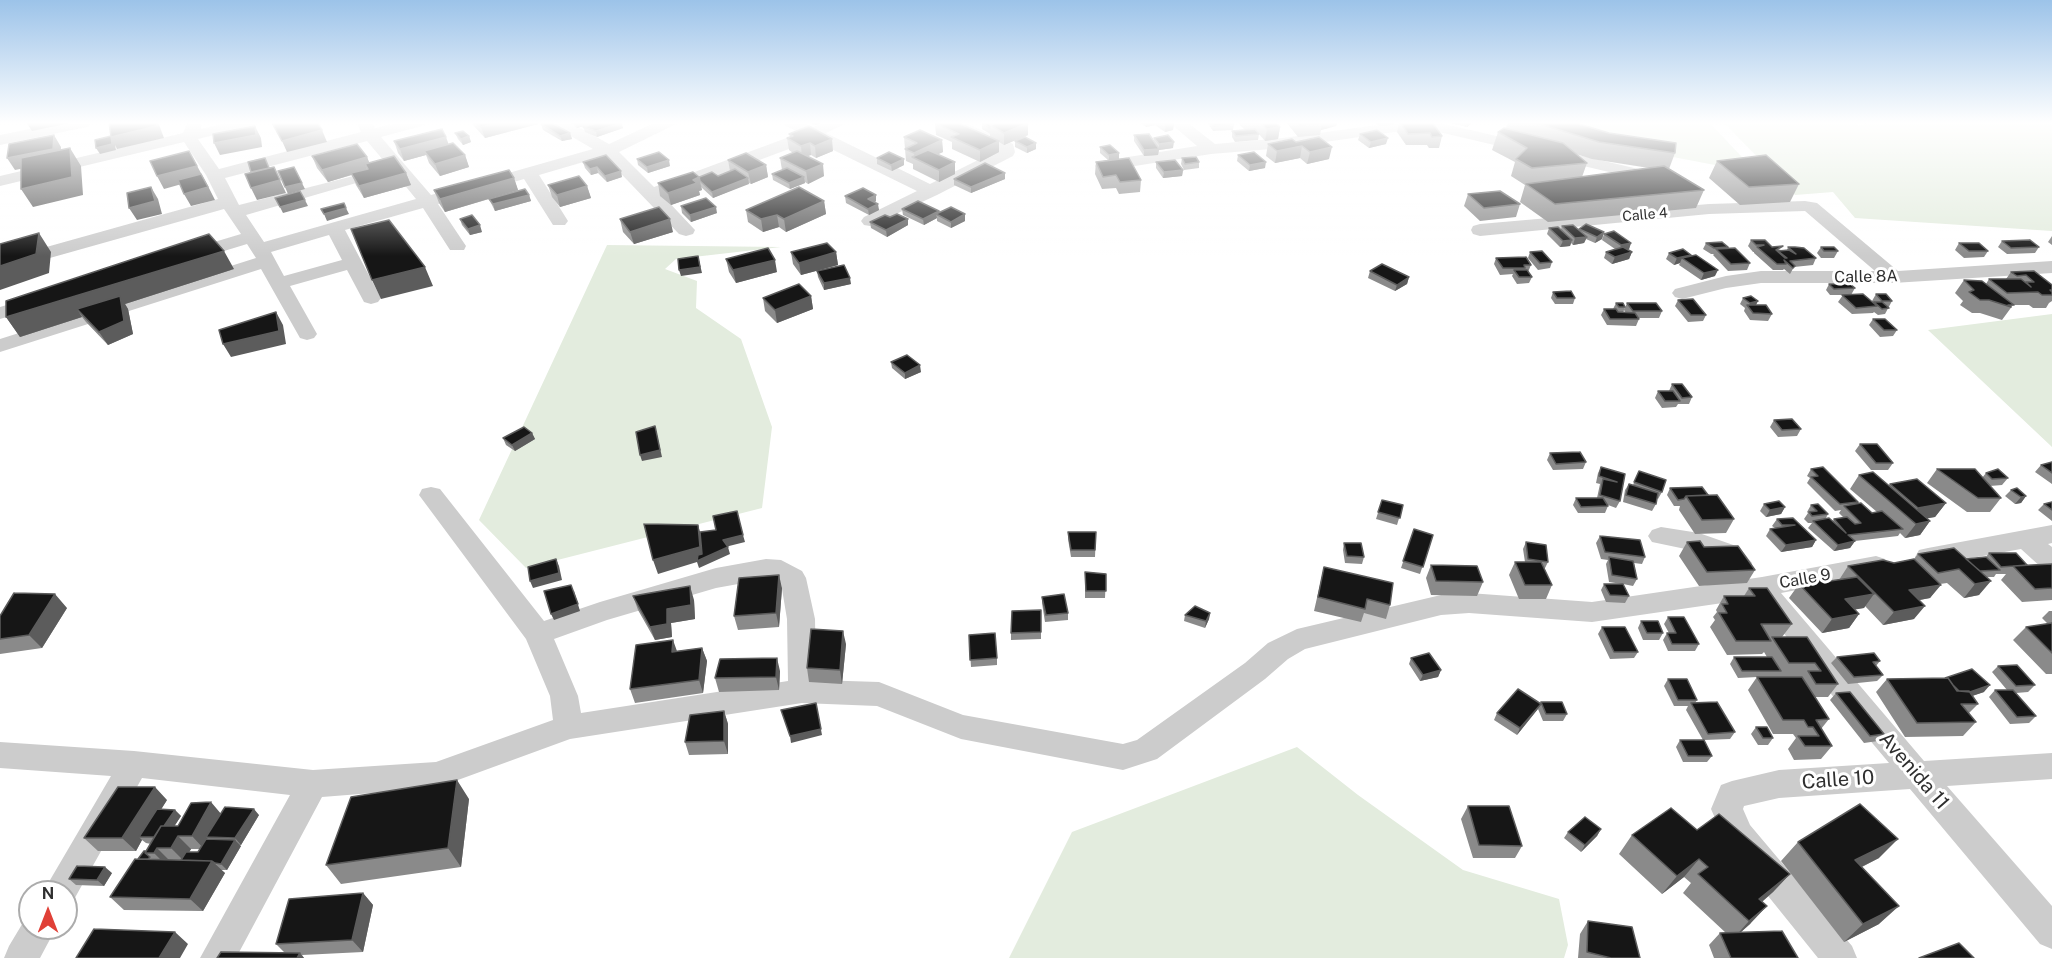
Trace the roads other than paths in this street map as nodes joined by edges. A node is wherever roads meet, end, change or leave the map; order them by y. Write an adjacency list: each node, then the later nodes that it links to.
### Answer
1 (61, 167): 13 (street)
2 (211, 167): 12 (street)
3 (242, 167): 12 (street)
4 (400, 167): 18 (street); 19 (street)
5 (551, 167): 11 (street)
6 (625, 167): 16 (street)
7 (731, 167): 16 (street)
8 (881, 167): 15 (street)
9 (977, 167): 15 (street)
10 (1610, 167): 14 (street)
11 (529, 173): 18 (street); 21 (street)
12 (215, 175): 19 (street)
13 (0, 181)
14 (1670, 185)
15 (931, 191): 22 (street)
16 (652, 194): 24 (street)
17 (1689, 197): 20 (street)
18 (427, 201): 23 (street); 26 (street)
19 (232, 207): 27 (street); 30 (street)
20 (1709, 209): 25 (street, Calle 4); 32 (street, Calle 4)
21 (559, 221)
22 (870, 221)
23 (335, 228): 27 (street); 29 (street)
24 (686, 230)
25 (1480, 230)
26 (457, 246)
27 (260, 249): 28 (street); 33 (street); 39 (street)
28 (172, 261)
29 (352, 263): 33 (street); 36 (street)
30 (0, 266)
31 (2052, 267): 32 (street, Calle 8A)
32 (1893, 277): 34 (street, Calle 8A)
33 (279, 284): 38 (street)
34 (1682, 293)
35 (57, 296): 37 (street)
36 (371, 298)
37 (0, 313)
38 (307, 334)
39 (0, 346)
40 (431, 495): 45 (street)
41 (1661, 536): 44 (street, Avenida 11)
42 (2040, 537): 43 (street); 44 (street, Calle 9)
43 (2052, 562)
44 (1762, 587): 46 (street, Calle 9); 51 (street, Avenida 11)
45 (538, 634): 46 (street); 47 (street)
46 (802, 691): 47 (street, Calle 9)
47 (569, 727): 52 (street, Calle 9)
48 (0, 755): 49 (street, Calle 9)
49 (134, 764): 52 (street, Calle 9); 53 (street)
50 (2052, 765): 51 (street, Calle 10)
51 (1917, 775): 54 (street, Avenida 11); 58 (street, Calle 10)
52 (313, 784): 57 (street)
53 (67, 880)
54 (2052, 932)
55 (32, 940): 56 (street)
56 (21, 958)
57 (217, 958)
58 (1840, 958)

